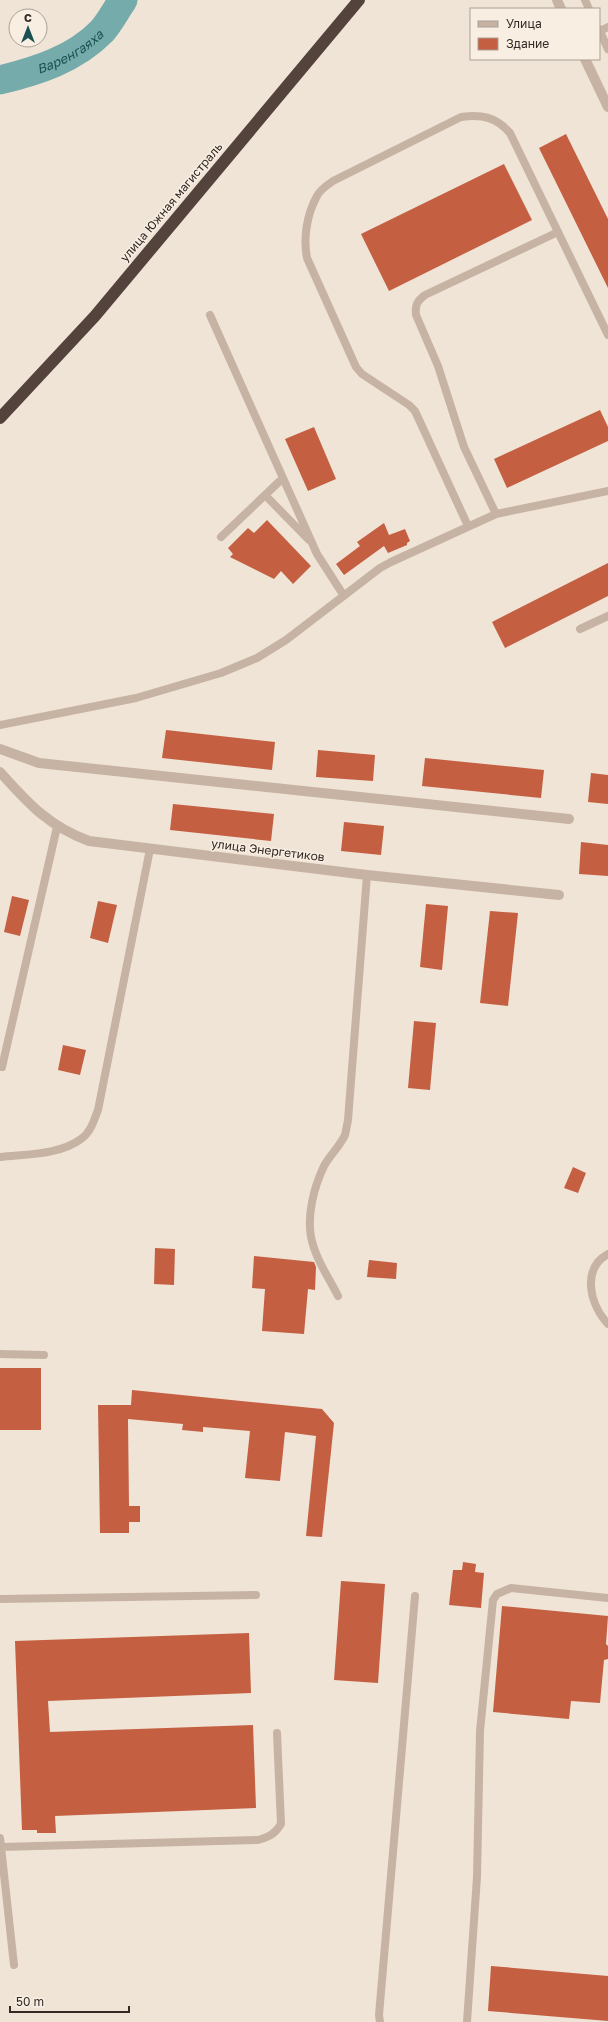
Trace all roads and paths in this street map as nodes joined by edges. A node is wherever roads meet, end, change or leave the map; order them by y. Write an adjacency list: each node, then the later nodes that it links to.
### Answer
1 (359, 0): 9 (highway, улица Южная магистраль)
2 (600, 32): 3 (lane)
3 (608, 48)
4 (585, 60): 5 (street)
5 (608, 107)
6 (558, 232): 8 (lane); 13 (lane); 14 (lane)
7 (210, 315): 10 (lane)
8 (608, 335)
9 (0, 418)
10 (283, 478): 12 (lane); 16 (lane)
11 (608, 491): 13 (lane)
12 (264, 495): 15 (lane); 16 (lane)
13 (496, 514): 14 (lane)
14 (468, 526): 17 (lane)
15 (221, 537)
16 (314, 546): 17 (lane)
17 (344, 596): 20 (lane)
18 (608, 616): 19 (lane)
19 (580, 629)
20 (0, 725)
21 (0, 749): 23 (street)
22 (0, 772): 24 (street, улица Энергетиков)
23 (569, 819)
24 (57, 827): 25 (street, улица Энергетиков); 28 (lane)
25 (150, 849): 26 (street, улица Энергетиков); 29 (lane)
26 (367, 875): 27 (street, улица Энергетиков); 31 (lane)
27 (559, 895)
28 (2, 1068)
29 (0, 1157)
30 (608, 1254): 32 (lane)
31 (338, 1296)
32 (608, 1324)
33 (0, 1354): 34 (lane)
34 (44, 1355)
35 (256, 1595): 38 (lane)
36 (415, 1596): 43 (lane)
37 (608, 1598): 44 (lane)
38 (0, 1599)
39 (277, 1733): 41 (lane)
40 (0, 1838): 41 (lane)
41 (1, 1847): 42 (lane)
42 (14, 1965)
43 (380, 2022)
44 (467, 2022)

